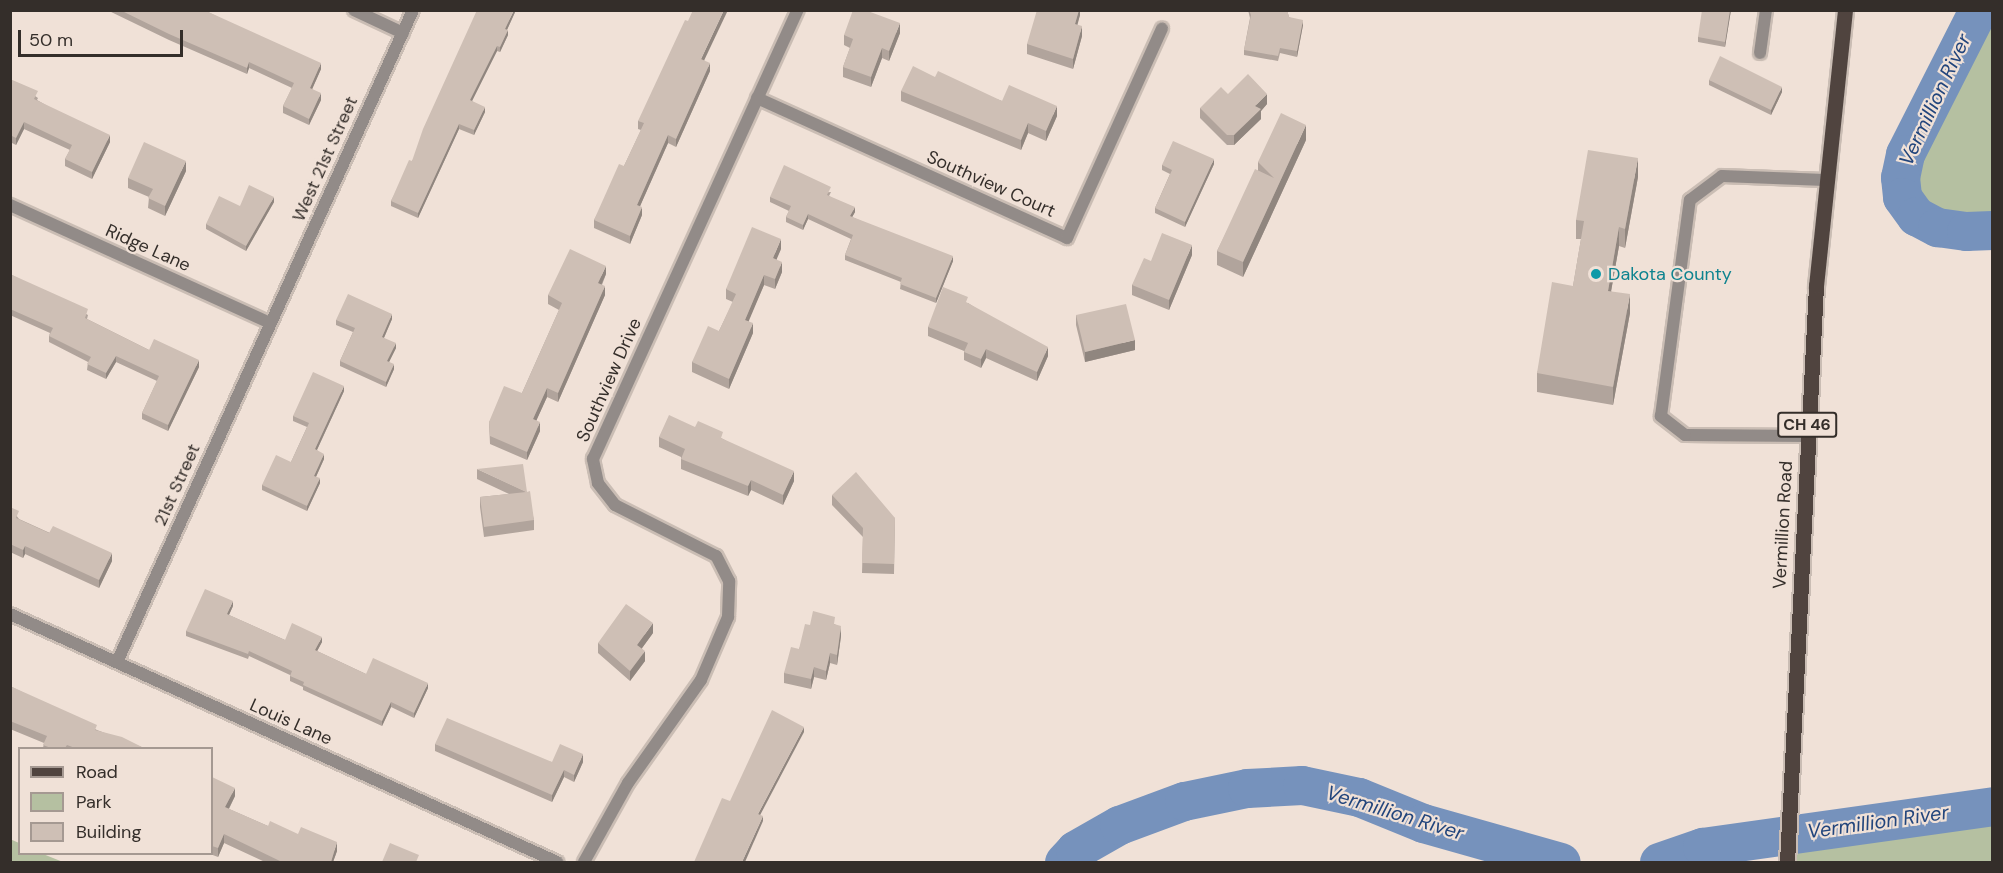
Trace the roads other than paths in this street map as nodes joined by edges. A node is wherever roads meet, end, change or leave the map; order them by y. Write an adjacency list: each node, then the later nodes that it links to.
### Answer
1 (354, 10): 7 (street)
2 (413, 10): 7 (street, West 21st Street)
3 (798, 10): 9 (street, Southview Drive)
4 (1766, 10): 8 (street)
5 (1845, 10): 10 (main road, Vermillion Road / CH 46)
6 (1162, 29): 9 (street, Southview Court)
7 (403, 33): 12 (street, West 21st Street)
8 (1760, 53)
9 (757, 98): 17 (street, Southview Drive)
10 (1826, 180): 13 (main road, Vermillion Road / CH 46); 13 (street)
11 (10, 205): 12 (street, Ridge Lane)
12 (270, 323): 15 (street, 21st Street)
13 (1807, 436): 18 (main road, Vermillion Road / CH 46)
14 (10, 614): 15 (street, Louis Lane)
15 (117, 662): 16 (street, Louis Lane)
16 (557, 862)
17 (584, 862)
18 (1787, 862)

